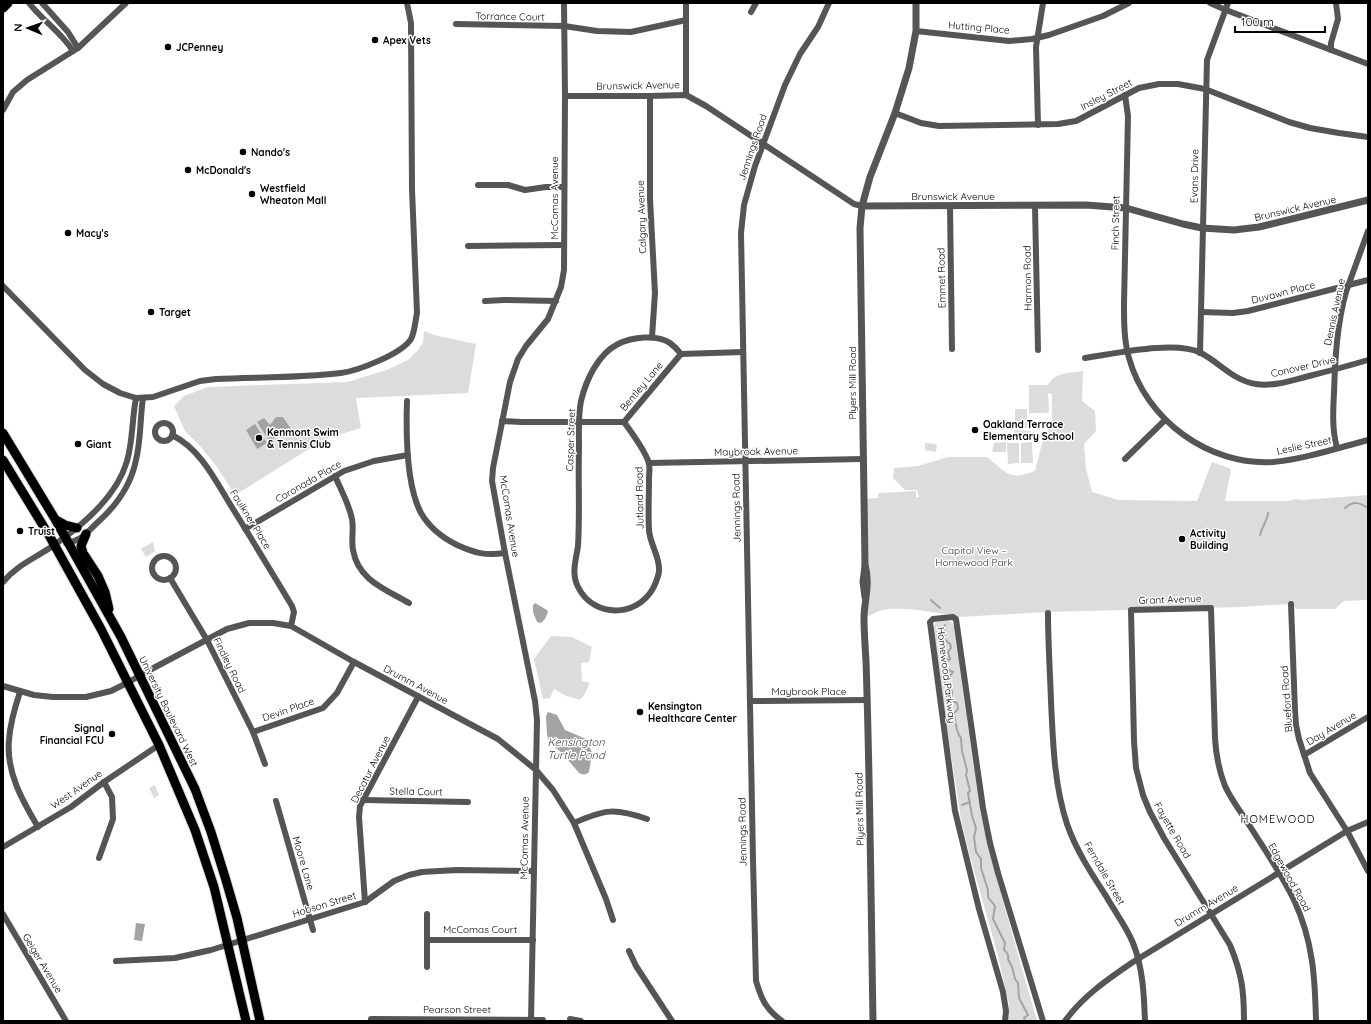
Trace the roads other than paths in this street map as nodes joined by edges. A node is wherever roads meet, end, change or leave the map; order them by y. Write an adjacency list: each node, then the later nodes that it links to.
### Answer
1 (8, 3): 16 (main road)
2 (29, 3): 24 (street)
3 (42, 3): 24 (street)
4 (126, 3): 24 (street)
5 (407, 3): 65 (street)
6 (564, 3): 21 (street, McComas Avenue)
7 (686, 3): 19 (street)
8 (756, 3): 18 (street)
9 (830, 3): 36 (street, Jennings Road)
10 (916, 3): 22 (street, Plyers Mill Road)
11 (1043, 3): 23 (street)
12 (1129, 3): 23 (street, Hutting Place)
13 (1210, 3): 17 (street)
14 (1228, 3): 17 (street, Evans Drive)
15 (1336, 3): 25 (street)
16 (3, 8)
17 (1226, 10): 25 (street); 27 (street, Evans Drive)
18 (751, 12)
19 (686, 20): 21 (street, Torrance Court); 28 (street)
20 (456, 24): 21 (street, Torrance Court)
21 (564, 26): 30 (street, McComas Avenue)
22 (916, 31): 23 (street, Hutting Place); 33 (street, Plyers Mill Road)
23 (1037, 38): 34 (street)
24 (76, 49): 32 (street)
25 (1331, 50): 26 (street)
26 (1368, 64)
27 (1205, 89): 29 (street, Insley Street); 35 (street, Insley Street); 44 (street, Evans Drive)
28 (686, 95): 31 (street, Brunswick Avenue); 36 (street, Brunswick Avenue)
29 (1124, 95): 34 (street, Insley Street); 43 (street, Finch Street)
30 (565, 96): 31 (street, Brunswick Avenue); 38 (street, McComas Avenue)
31 (650, 96): 54 (street, Calgary Avenue)
32 (3, 110)
33 (895, 113): 34 (street, Insley Street); 40 (street, Plyers Mill Road)
34 (1038, 125)
35 (1368, 137)
36 (763, 144): 40 (street, Brunswick Avenue); 58 (street, Jennings Road)
37 (478, 186): 38 (street)
38 (564, 187): 46 (street, McComas Avenue)
39 (1368, 200): 44 (street, Brunswick Avenue)
40 (863, 204): 41 (street, Brunswick Avenue); 76 (street, Plyers Mill Road)
41 (950, 206): 42 (street, Brunswick Avenue); 55 (street, Emmet Road)
42 (1035, 206): 43 (street, Brunswick Avenue); 56 (street, Harmon Road)
43 (1126, 208): 44 (street, Brunswick Avenue); 57 (street, Finch Street)
44 (1202, 228): 53 (street, Evans Drive)
45 (1368, 231): 49 (street, Dennis Avenue)
46 (564, 245): 47 (street); 52 (street, McComas Avenue)
47 (468, 246)
48 (1368, 280): 49 (street, Duvawn Place)
49 (1349, 285): 53 (street, Duvawn Place); 63 (street, Dennis Avenue)
50 (3, 286): 64 (street)
51 (486, 301): 52 (street)
52 (556, 301): 68 (street, McComas Avenue)
53 (1201, 312): 59 (street, Evans Drive)
54 (652, 337): 60 (street, Casper Street); 69 (street, Casper Street)
55 (952, 349)
56 (1038, 350)
57 (1128, 351): 59 (street, Conover Drive); 61 (street, Conover Drive); 67 (street, Leslie Street)
58 (743, 352): 60 (street); 79 (street, Jennings Road)
59 (1200, 353): 63 (street, Conover Drive)
60 (681, 354): 70 (street, Bentley Lane)
61 (1084, 358)
62 (1368, 360): 63 (street, Conover Drive)
63 (1334, 369): 74 (street, Dennis Avenue)
64 (136, 398): 65 (street); 83 (street)
65 (143, 398): 85 (street)
66 (407, 401): 75 (street)
67 (1165, 420): 74 (street, Leslie Street); 77 (street)
68 (502, 421): 69 (street, Bentley Lane); 88 (street, McComas Avenue)
69 (579, 422): 70 (street, Bentley Lane); 91 (street, Casper Street)
70 (624, 422): 80 (street, Jutland Road)
71 (3, 434): 82 (main road, University Boulevard West)
72 (172, 435): 84 (street, Faulkner Place)
73 (1368, 440): 74 (street, Leslie Street)
74 (1336, 448)
75 (408, 455): 81 (street, Coronada Place); 88 (street)
76 (863, 459): 79 (street, Maybrook Avenue); 106 (street, Plyers Mill Road)
77 (1125, 459)
78 (3, 460): 87 (main road)
79 (745, 462): 80 (street, Maybrook Avenue); 107 (street, Jennings Road)
80 (649, 463): 91 (street, Jutland Road)
81 (335, 476): 84 (street, Coronada Place); 92 (street)
82 (55, 519): 83 (main road); 86 (main road, University Boulevard West)
83 (77, 528): 86 (street)
84 (246, 529): 98 (street, Faulkner Place)
85 (86, 534): 86 (street); 97 (main road)
86 (67, 540): 87 (street); 97 (main road, University Boulevard West)
87 (54, 545): 90 (street); 102 (main road)
88 (505, 553): 113 (street, McComas Avenue)
89 (170, 578): 99 (street, Findley Road)
90 (3, 582)
91 (582, 594)
92 (409, 603)
93 (1291, 604): 111 (street, Blueford Road)
94 (1211, 608): 95 (street, Grant Avenue); 127 (street, Edgewood Road)
95 (1130, 610): 131 (street, Fayette Road)
96 (1048, 613): 140 (street, Ferndale Street)
97 (110, 616): 101 (main road, University Boulevard West)
98 (291, 626): 99 (street, Drumm Avenue); 100 (street, Drumm Avenue)
99 (207, 640): 101 (street, Drumm Avenue); 109 (street, Findley Road)
100 (354, 662): 105 (street, Drumm Avenue); 109 (street, Devin Place)
101 (139, 676): 102 (street, Drumm Avenue); 135 (main road, University Boulevard West)
102 (127, 683): 104 (street, Drumm Avenue); 110 (main road)
103 (3, 686): 104 (street, Drumm Avenue)
104 (20, 692): 121 (street)
105 (418, 697): 113 (street, Drumm Avenue); 115 (street, Decatur Avenue)
106 (867, 700): 107 (street, Maybrook Place); 153 (street, Plyers Mill Road)
107 (750, 701): 152 (street, Jennings Road)
108 (1368, 717): 111 (street, Day Avenue)
109 (252, 732): 112 (street, Findley Road)
110 (159, 745): 114 (street, West Avenue); 138 (main road)
111 (1304, 755): 122 (street, Blueford Road)
112 (265, 764)
113 (536, 770): 120 (street, Drumm Avenue); 125 (street, McComas Avenue)
114 (104, 782): 121 (street, West Avenue); 124 (street)
115 (363, 800): 117 (street, Stella Court); 128 (street, Decatur Avenue)
116 (276, 801): 132 (street, Moore Lane)
117 (468, 802)
118 (647, 819): 120 (street)
119 (1368, 822): 122 (street, Drumm Avenue)
120 (574, 823): 133 (street, Drumm Avenue)
121 (38, 826): 123 (street, West Avenue)
122 (1347, 831): 126 (street, Blueford Road); 127 (street, Drumm Avenue)
123 (3, 847)
124 (99, 858)
125 (534, 871): 128 (street, Hobson Street); 137 (street, McComas Avenue)
126 (1368, 871)
127 (1278, 873): 131 (street, Drumm Avenue); 159 (street, Edgewood Road)
128 (365, 902): 132 (street, Hobson Street)
129 (3, 914): 147 (street, Geiger Avenue)
130 (427, 914): 136 (street)
131 (1211, 914): 140 (street, Drumm Avenue); 158 (street, Fayette Road)
132 (310, 919): 134 (street, Moore Lane); 135 (street, Hobson Street)
133 (613, 920)
134 (313, 930)
135 (242, 940): 138 (street, Hobson Street); 149 (main road, University Boulevard West)
136 (427, 940): 137 (street, McComas Court); 142 (street)
137 (533, 940): 145 (street, McComas Avenue)
138 (229, 944): 141 (street, Hobson Street); 148 (main road)
139 (629, 952): 151 (street)
140 (1138, 959): 156 (street, Drumm Avenue); 157 (street, Ferndale Street)
141 (116, 961)
142 (427, 967)
143 (570, 1019): 150 (street)
144 (371, 1020): 145 (street, Pearson Street)
145 (531, 1020): 146 (street, Pearson Street)
146 (543, 1020)
147 (66, 1021)
148 (246, 1021)
149 (260, 1021)
150 (581, 1021)
151 (672, 1021)
152 (782, 1021)
153 (872, 1021)
154 (1005, 1021): 155 (street, Homewood Parkway)
155 (1043, 1021)
156 (1065, 1021)
157 (1145, 1021)
158 (1244, 1021)
159 (1316, 1021)

